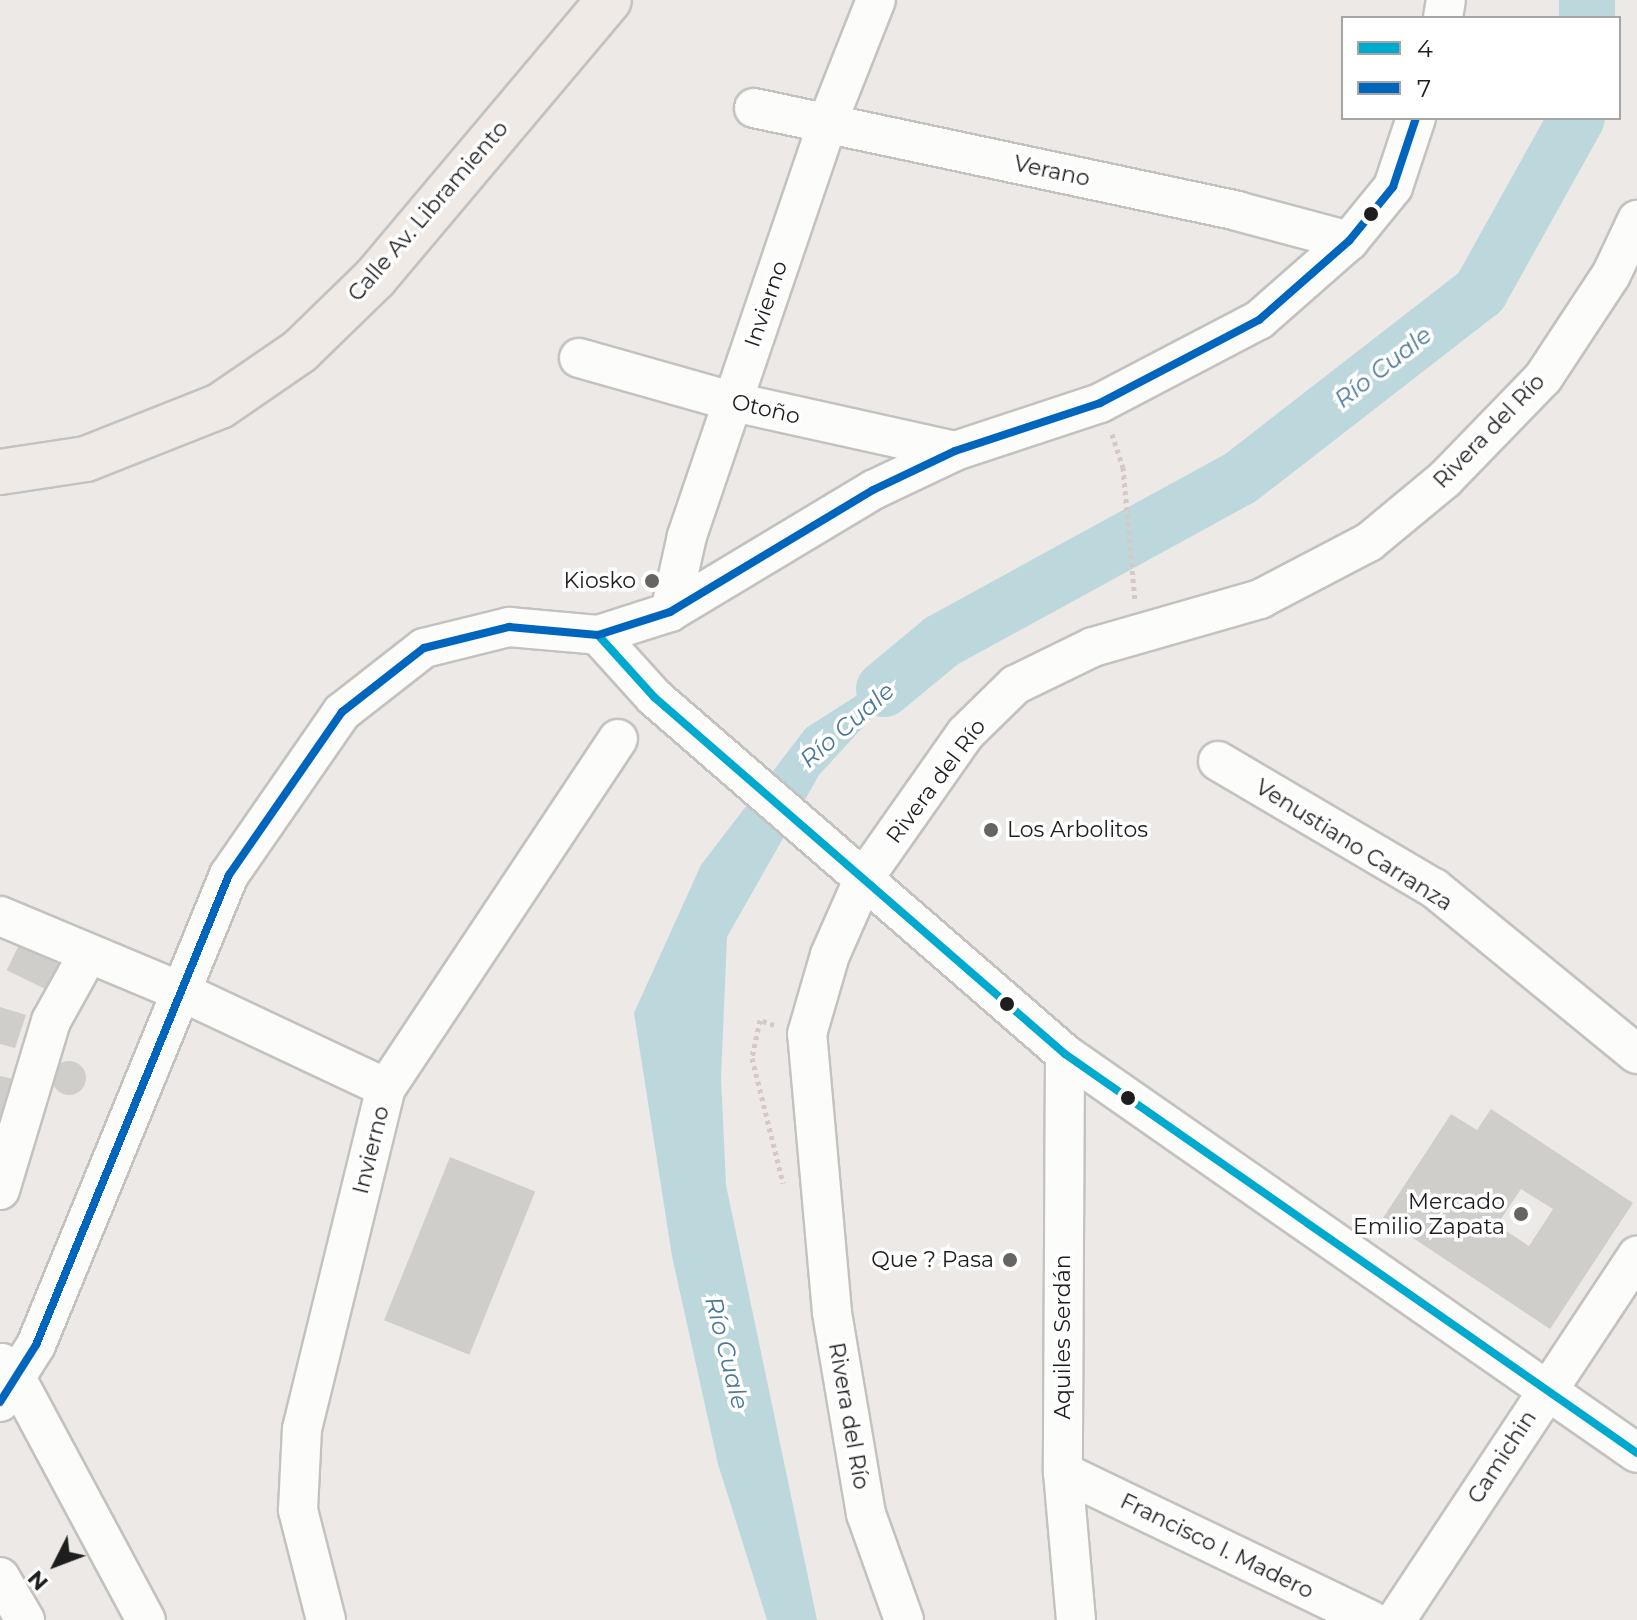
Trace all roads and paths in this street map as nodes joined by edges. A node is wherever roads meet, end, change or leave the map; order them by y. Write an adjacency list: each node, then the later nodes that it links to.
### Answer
1 (609, 0): 13 (main road, Calle Av. Libramiento)
2 (876, 0): 5 (street, Invierno)
3 (754, 108): 5 (street, Verano)
4 (1415, 120): 7 (street)
5 (828, 121): 7 (street, Verano); 10 (street, Invierno)
6 (1637, 220): 8 (street, Rivera del Río)
7 (1349, 241): 11 (street)
8 (1624, 278): 19 (street, Rivera del Río)
9 (579, 358): 10 (street, Otoño)
10 (734, 402): 11 (street, Otoño); 15 (street, Invierno)
11 (955, 451): 15 (street)
12 (1123, 467): 14 (path)
13 (0, 472)
14 (1135, 602)
15 (670, 612): 16 (street)
16 (598, 635): 19 (street); 22 (street)
17 (618, 739): 25 (street, Invierno)
18 (1218, 761): 24 (street, Venustiano Carranza)
19 (864, 878): 23 (street); 36 (street, Rivera del Río)
20 (0, 916): 21 (street)
21 (87, 956): 22 (street); 26 (street)
22 (182, 992): 25 (street); 28 (street)
23 (1065, 1054): 29 (street); 31 (street, Aquiles Serdán)
24 (1637, 1054)
25 (386, 1088): 35 (street, Invierno)
26 (0, 1190)
27 (1637, 1256): 29 (street, Camichin)
28 (5, 1380): 34 (street)
29 (1547, 1387): 30 (street); 39 (street, Camichin)
30 (1637, 1453)
31 (1063, 1472): 37 (street, Aquiles Serdán); 38 (street, Francisco I. Madero)
32 (0, 1577): 33 (street)
33 (25, 1620)
34 (146, 1620)
35 (326, 1620)
36 (904, 1620)
37 (1076, 1620)
38 (1371, 1620)
39 (1396, 1620)

